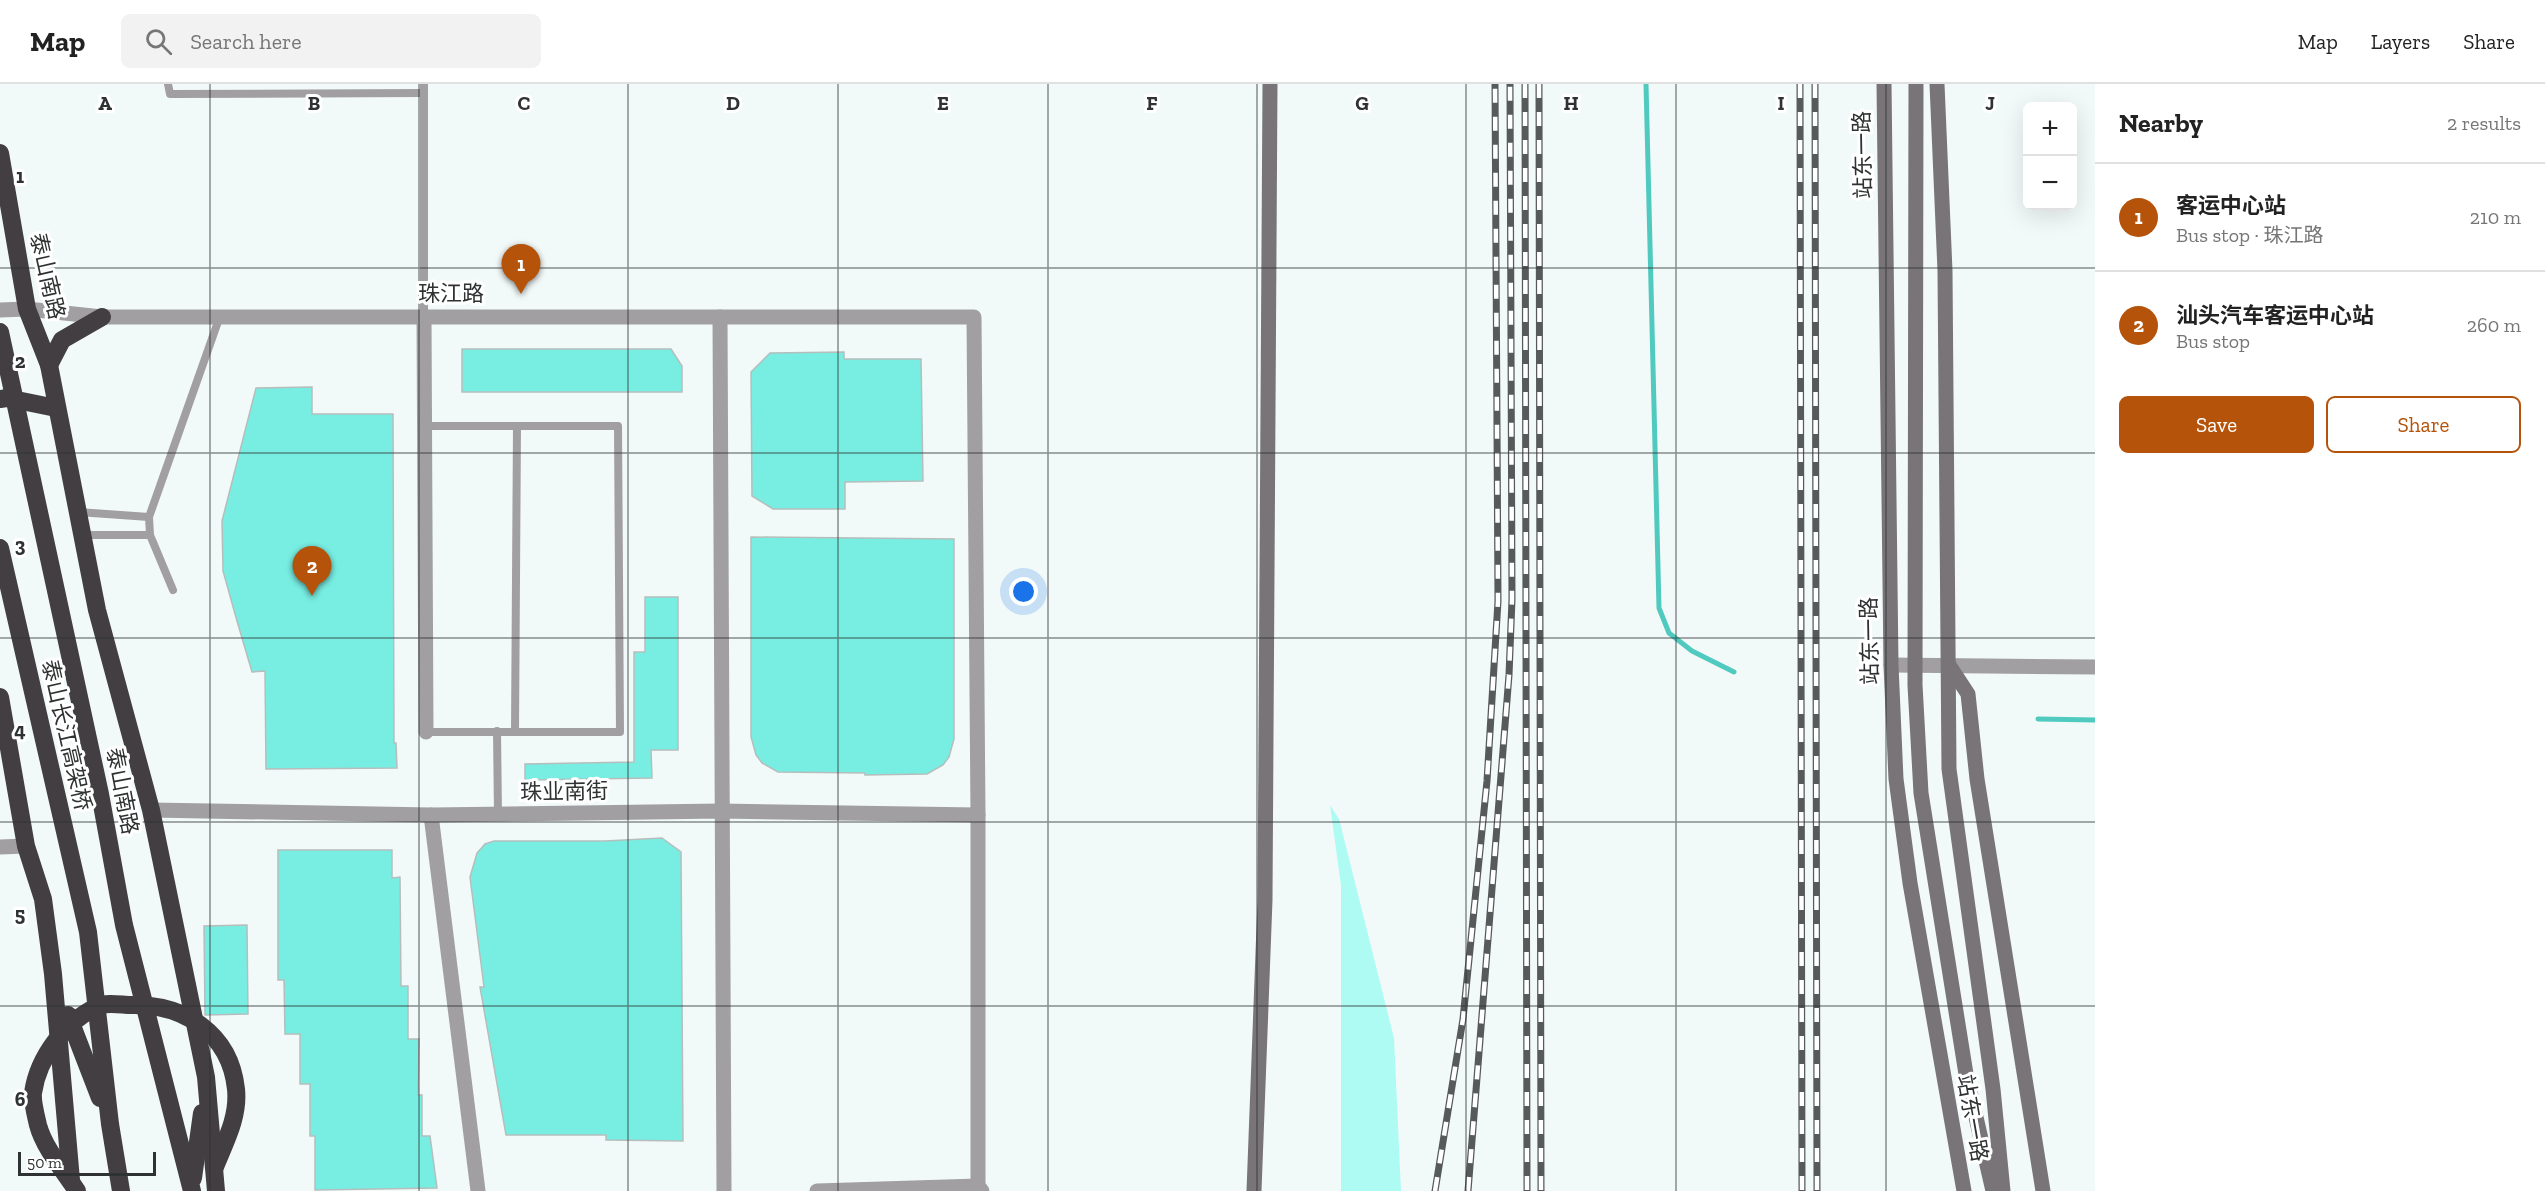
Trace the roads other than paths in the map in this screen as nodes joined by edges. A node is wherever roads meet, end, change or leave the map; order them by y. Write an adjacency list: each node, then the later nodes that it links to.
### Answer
1 (168, 84): 7 (lane)
2 (424, 84): 7 (lane)
3 (1270, 84): 54 (street)
4 (1884, 84): 27 (street, 站东一路)
5 (1916, 84): 56 (street)
6 (1937, 84): 28 (street)
7 (424, 93): 12 (lane)
8 (0, 153): 9 (highway, 泰山南路)
9 (27, 309): 10 (street, 珠江路); 13 (street, 珠江路); 16 (highway, 泰山南路)
10 (0, 310)
11 (220, 316): 12 (street, 珠江路); 13 (street, 珠江路); 22 (lane)
12 (424, 316): 14 (street, 珠江路); 19 (street)
13 (102, 317): 16 (highway)
14 (720, 317): 35 (street); 37 (street, 珠江路)
15 (0, 332): 45 (highway, 泰山南路)
16 (49, 365): 18 (highway, 泰山南路)
17 (0, 399): 18 (highway)
18 (56, 408): 21 (highway, 泰山南路)
19 (425, 426): 20 (lane); 33 (street)
20 (517, 426): 32 (lane); 32 (lane)
21 (78, 512): 22 (lane); 23 (highway, 泰山南路)
22 (149, 517): 24 (lane)
23 (80, 536): 24 (lane); 34 (highway, 泰山南路)
24 (150, 536): 26 (lane)
25 (0, 548): 43 (highway, 泰山长江高架桥)
26 (173, 590)
27 (1891, 665): 28 (street); 55 (street, 站东一路)
28 (1949, 665): 29 (street); 57 (street); 58 (street)
29 (2095, 667)
30 (0, 697): 39 (highway)
31 (497, 731): 32 (lane); 33 (lane); 36 (lane)
32 (515, 731)
33 (426, 732)
34 (151, 810): 38 (street, 珠业南街); 42 (highway, 泰山南路)
35 (721, 811): 36 (street, 珠业南街); 37 (street, 珠业南街); 52 (street)
36 (498, 814): 38 (street, 珠业南街)
37 (978, 815): 44 (street)
38 (431, 816): 51 (street)
39 (26, 846): 40 (street); 41 (highway)
40 (0, 847)
41 (52, 974): 43 (highway); 47 (highway)
42 (207, 1077): 45 (highway); 50 (highway, 泰山南路)
43 (110, 1124): 49 (highway)
44 (980, 1188): 46 (street)
45 (196, 1190): 48 (highway)
46 (911, 1190): 53 (street)
47 (72, 1191)
48 (77, 1191)
49 (121, 1191)
50 (216, 1191)
51 (478, 1191)
52 (723, 1191)
53 (817, 1191)
54 (1254, 1191)
55 (1964, 1191)
56 (1994, 1191)
57 (2003, 1191)
58 (2043, 1191)

